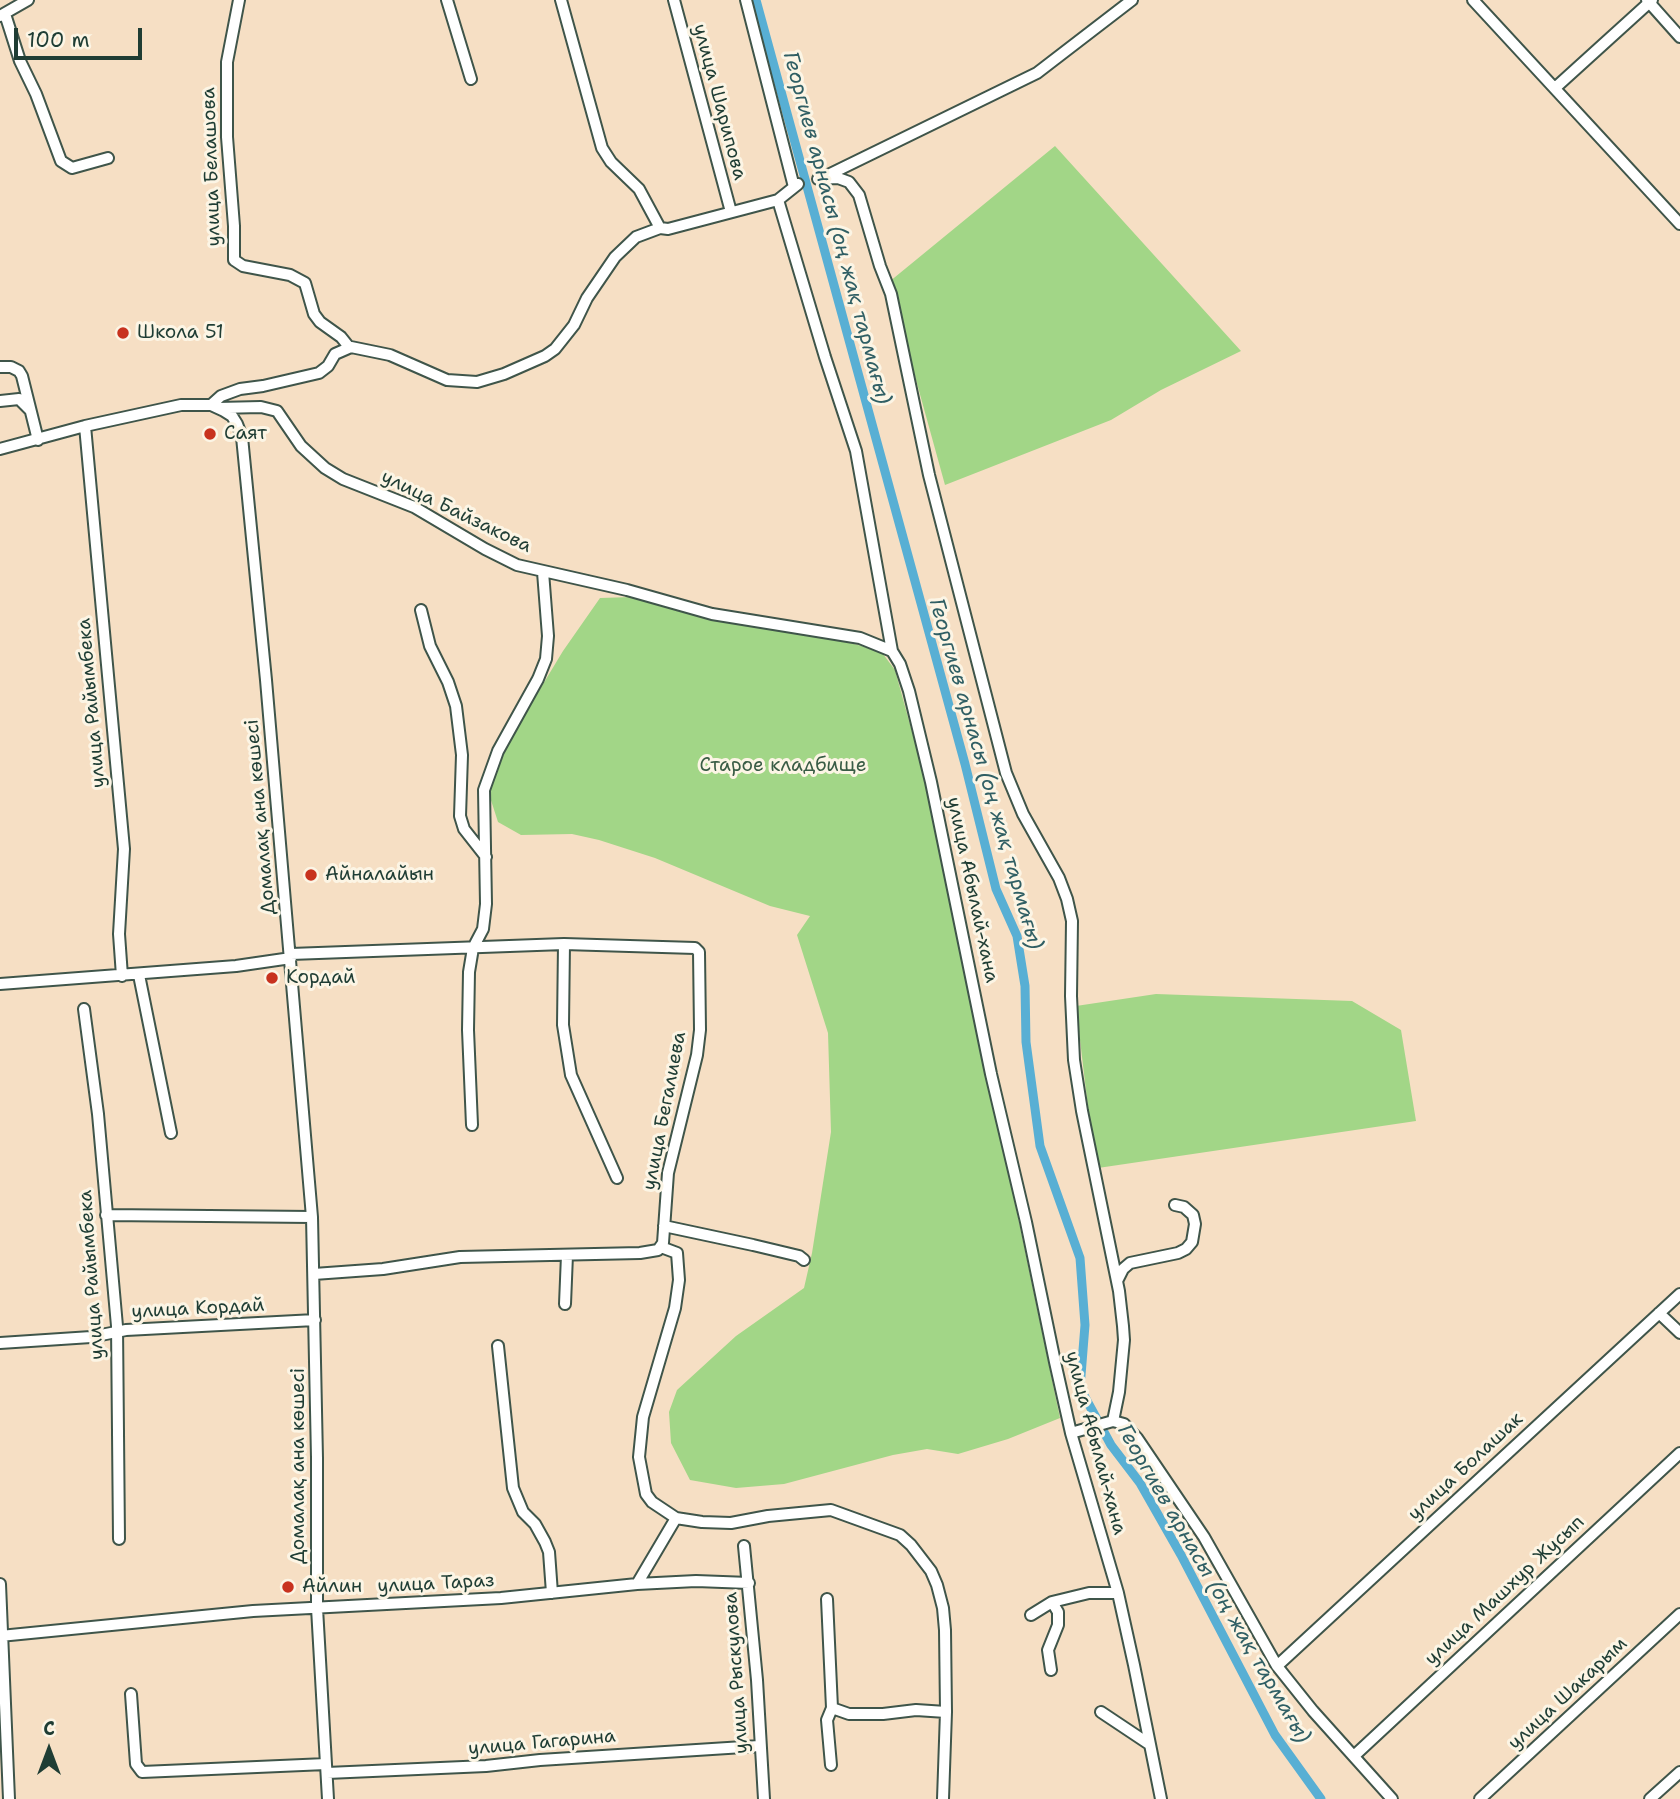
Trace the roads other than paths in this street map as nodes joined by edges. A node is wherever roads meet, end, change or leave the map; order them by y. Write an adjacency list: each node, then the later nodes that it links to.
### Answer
1 (28, 0): 10 (street)
2 (239, 0): 19 (street, улица Белашова)
3 (447, 0): 12 (street)
4 (561, 0): 18 (street)
5 (674, 0): 16 (street, улица Шарипова)
6 (746, 0): 15 (street)
7 (1132, 0): 49 (street)
8 (1473, 0): 13 (street)
9 (1649, 1): 11 (street); 13 (street)
10 (2, 15): 14 (street)
11 (1680, 37)
12 (471, 79)
13 (1555, 88): 17 (street)
14 (108, 158)
15 (778, 200): 16 (street); 29 (street, улица Абылай-хана)
16 (731, 212): 18 (street)
17 (1679, 219)
18 (660, 228): 19 (street)
19 (349, 347): 22 (street)
20 (0, 368): 23 (street)
21 (0, 401): 23 (street)
22 (214, 407): 24 (street, улица Байзакова); 27 (street, улица Байзакова); 33 (street, Домалақ ана көшесі)
23 (30, 410): 25 (street)
24 (85, 426): 25 (street, улица Байзакова); 35 (street, улица Райымбека)
25 (38, 440): 26 (street, улица Байзакова)
26 (0, 449)
27 (543, 572): 29 (street, улица Байзакова); 30 (street, улица Байзакова)
28 (421, 611): 30 (street)
29 (892, 651): 59 (street, улица Абылай-хана)
30 (486, 857): 32 (street, улица Байзакова)
31 (564, 944): 32 (street, улица Бегалиева); 40 (street, улица Бегалиева); 44 (street, улица Бегалиева)
32 (474, 948): 33 (street, улица Бегалиева); 38 (street)
33 (291, 956): 34 (street, улица Бегалиева); 43 (street, Домалақ ана көшесі)
34 (139, 975): 35 (street, улица Бегалиева); 39 (street)
35 (122, 976): 36 (street, улица Бегалиева)
36 (0, 984)
37 (84, 1009): 42 (street, улица Райымбека)
38 (472, 1125)
39 (171, 1133)
40 (617, 1178)
41 (1175, 1205): 49 (street)
42 (106, 1215): 43 (street); 54 (street, улица Райымбека)
43 (312, 1217): 48 (street, Домалақ ана көшесі)
44 (664, 1226): 45 (street, улица Бегалиева); 47 (street)
45 (659, 1248): 46 (street); 61 (street)
46 (567, 1255): 48 (street); 51 (street)
47 (804, 1260)
48 (314, 1274): 53 (street, Домалақ ана көшесі)
49 (1117, 1282): 58 (street)
50 (1680, 1294): 52 (street, улица Болашак)
51 (565, 1304)
52 (1659, 1313): 55 (street); 75 (street, улица Болашак)
53 (315, 1320): 54 (street, улица Кордай); 71 (street, Домалақ ана көшесі)
54 (116, 1332): 56 (street, улица Кордай); 62 (street, улица Райымбека)
55 (1680, 1333)
56 (0, 1343)
57 (498, 1346): 67 (street)
58 (1104, 1423): 59 (street); 75 (street)
59 (1071, 1433): 68 (street, улица Абылай-хана)
60 (1680, 1453): 83 (street, улица Машхур Жусып)
61 (676, 1518): 66 (street); 79 (street)
62 (119, 1539)
63 (744, 1546): 64 (street, улица Рыскулова)
64 (749, 1583): 66 (street, улица Тараз); 82 (street, улица Рыскулова)
65 (0, 1584): 74 (street)
66 (637, 1584): 67 (street, улица Тараз)
67 (552, 1593): 71 (street, улица Тараз)
68 (1118, 1593): 70 (street); 81 (street, улица Абылай-хана)
69 (827, 1599): 78 (street)
70 (1052, 1602): 73 (street); 76 (street)
71 (317, 1608): 74 (street, улица Тараз); 85 (street, Домалақ ана көшесі)
72 (1680, 1614): 93 (street, улица Шакарым)
73 (1031, 1615)
74 (2, 1636): 87 (street)
75 (1277, 1666): 83 (street)
76 (1051, 1670)
77 (131, 1694): 85 (street, улица Гагарина)
78 (832, 1709): 79 (street); 84 (street)
79 (946, 1712): 90 (street)
80 (1101, 1712): 81 (street)
81 (1149, 1744): 91 (street, улица Абылай-хана)
82 (759, 1746): 85 (street, улица Гагарина); 89 (street, улица Рыскулова)
83 (1355, 1755): 92 (street)
84 (831, 1765)
85 (326, 1768): 88 (street, Домалақ ана көшесі)
86 (1680, 1772): 94 (street)
87 (6, 1794)
88 (328, 1799)
89 (764, 1799)
90 (943, 1799)
91 (1161, 1799)
92 (1392, 1799)
93 (1480, 1799)
94 (1650, 1799)

